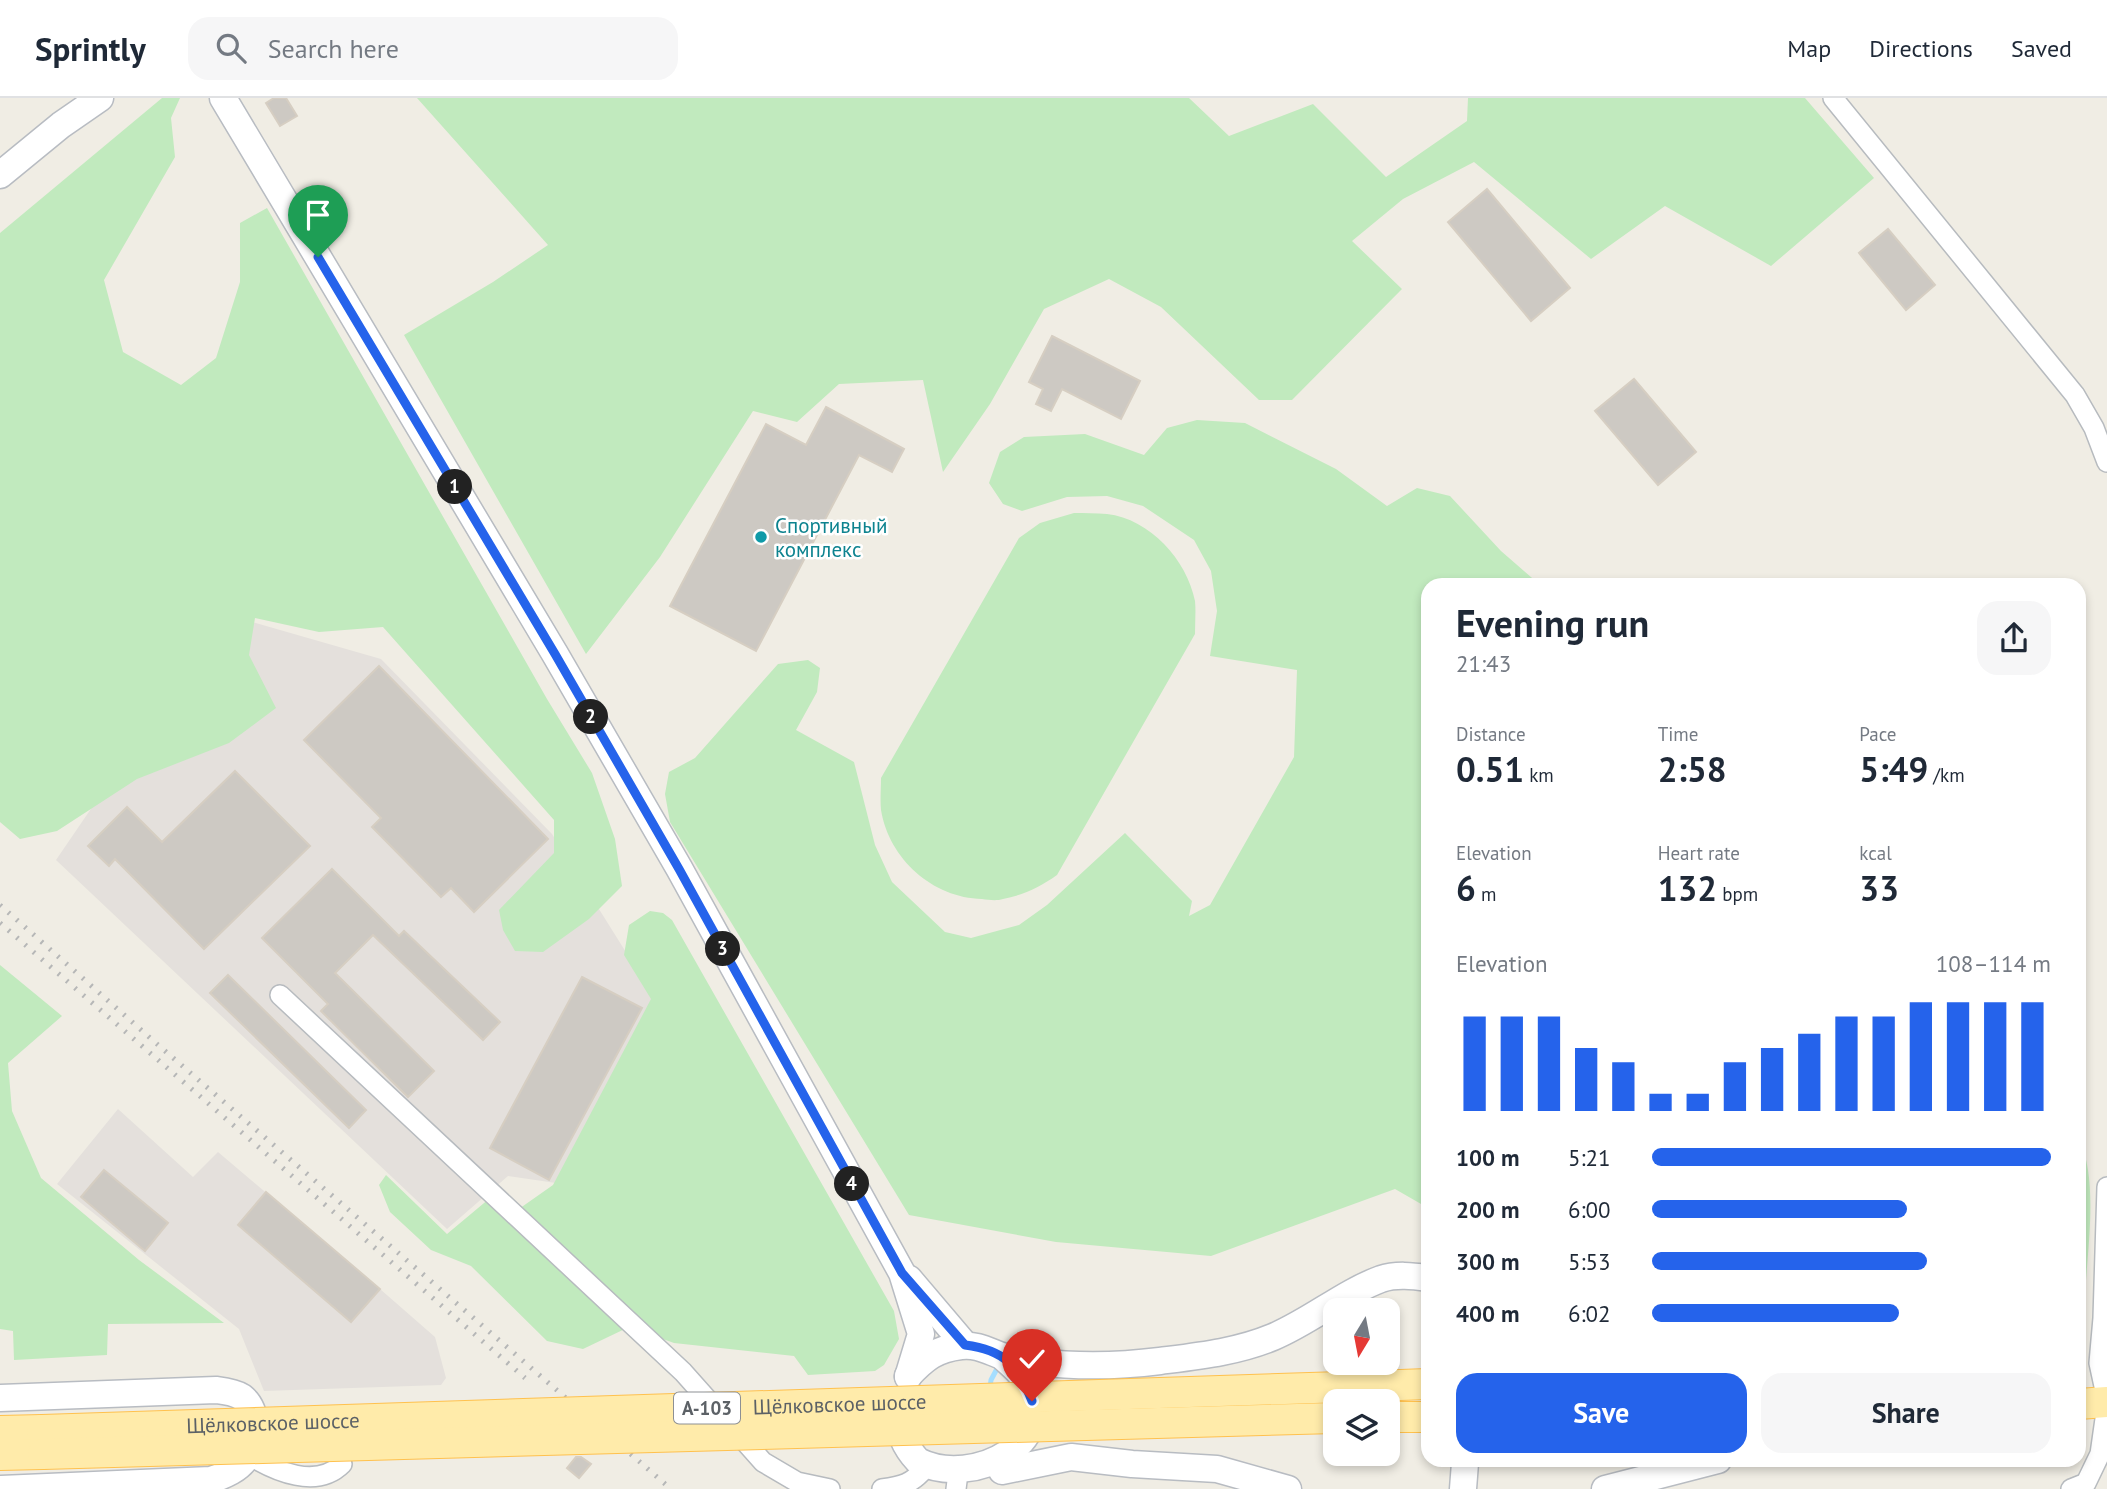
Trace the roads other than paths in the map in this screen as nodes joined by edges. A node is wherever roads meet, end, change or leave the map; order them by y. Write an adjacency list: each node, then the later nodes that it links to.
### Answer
1 (100, 98): 4 (street)
2 (223, 98): 8 (street)
3 (1833, 98): 5 (street)
4 (0, 175)
5 (2107, 462)
6 (280, 995): 33 (street)
7 (2107, 1187): 17 (street)
8 (902, 1273): 10 (street); 13 (street)
9 (1421, 1277): 12 (street)
10 (965, 1345): 11 (street); 13 (street)
11 (1003, 1357): 12 (street); 16 (street)
12 (1090, 1365): 16 (street)
13 (908, 1377): 28 (street)
14 (1421, 1381): 21 (main road, Щёлковское шоссе / А-103, bridge)
15 (0, 1398): 23 (street)
16 (1032, 1401): 19 (street)
17 (2107, 1402): 38 (street)
18 (1323, 1418): 21 (main road, Щёлковское шоссе / А-103, bridge)
19 (1032, 1428): 24 (street); 29 (street)
20 (0, 1431): 21 (main road, Щёлковское шоссе / А-103)
21 (42, 1442): 22 (main road, Щёлковское шоссе / А-103)
22 (0, 1455)
23 (249, 1455): 25 (street); 30 (street)
24 (1071, 1457): 29 (street); 35 (street)
25 (342, 1464)
26 (1465, 1467): 36 (street)
27 (1691, 1467): 37 (street)
28 (925, 1468): 31 (street); 34 (street)
29 (1002, 1471): 31 (street)
30 (171, 1485): 32 (street)
31 (957, 1485)
32 (1, 1489)
33 (830, 1489)
34 (882, 1489)
35 (1288, 1489)
36 (1463, 1489)
37 (1605, 1489)
38 (2071, 1489)

